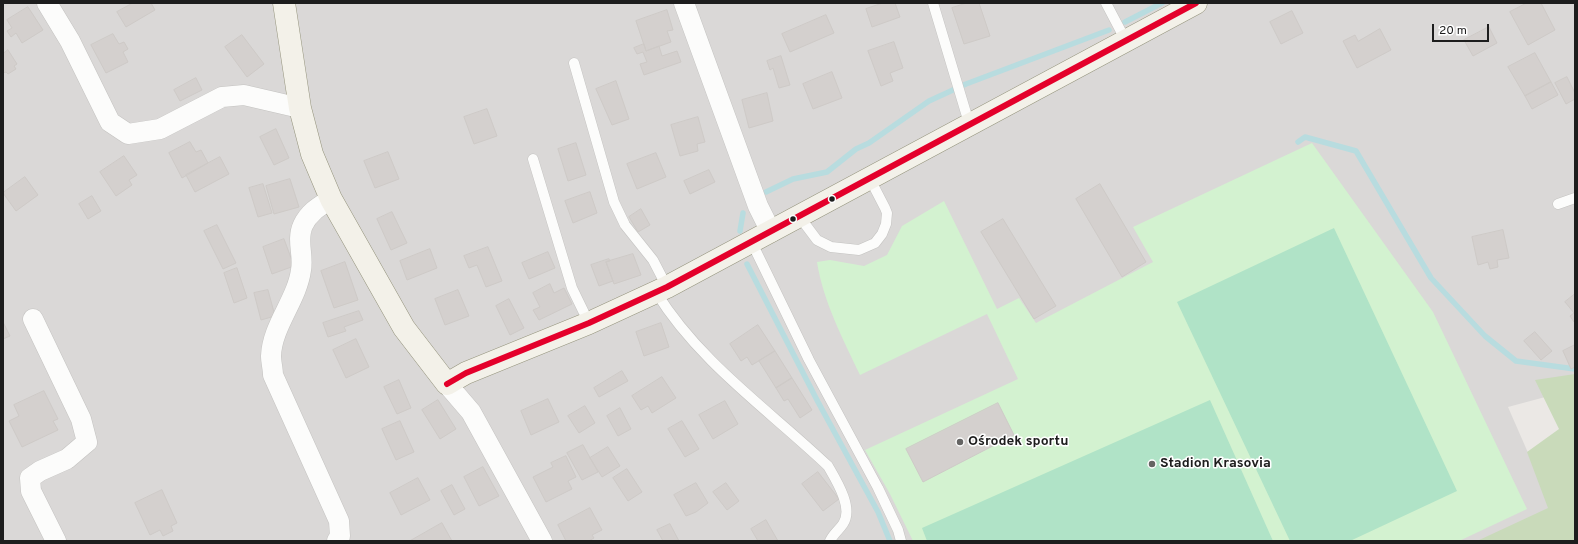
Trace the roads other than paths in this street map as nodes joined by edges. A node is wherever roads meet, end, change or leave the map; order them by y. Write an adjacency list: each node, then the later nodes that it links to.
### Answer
1 (47, 3): 9 (street)
2 (284, 3): 9 (street)
3 (684, 3): 17 (street)
4 (933, 3): 10 (lane)
5 (1106, 3): 7 (lane)
6 (1196, 3): 7 (street)
7 (1126, 41): 10 (street)
8 (574, 63): 19 (lane)
9 (300, 108): 14 (street)
10 (969, 123): 12 (street)
11 (533, 159): 21 (lane)
12 (870, 179): 16 (street); 16 (lane)
13 (1575, 198): 15 (lane)
14 (331, 199): 22 (street); 24 (street)
15 (1558, 204)
16 (798, 216): 17 (street)
17 (771, 232): 18 (street)
18 (752, 243): 19 (street); 27 (lane)
19 (662, 290): 21 (street); 26 (lane)
20 (33, 319): 23 (street)
21 (589, 323): 22 (street)
22 (448, 384): 25 (street)
23 (56, 541)
24 (337, 541)
25 (542, 541)
26 (830, 541)
27 (901, 541)

